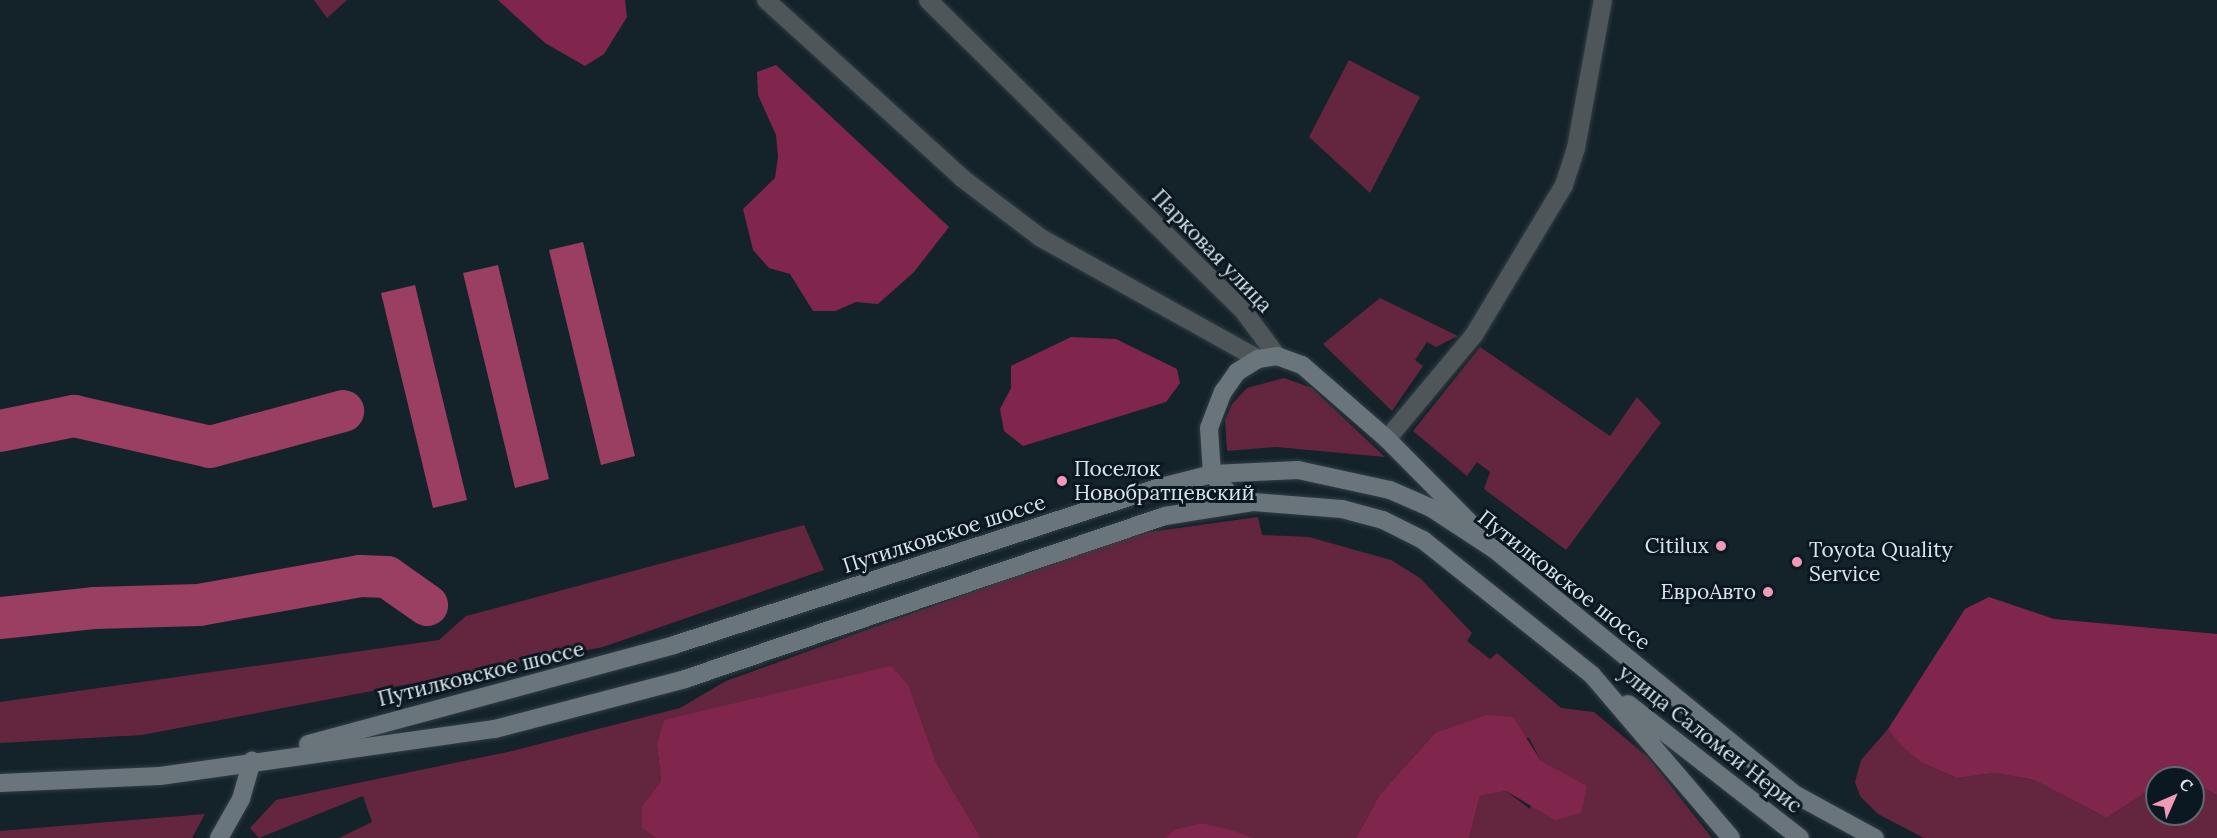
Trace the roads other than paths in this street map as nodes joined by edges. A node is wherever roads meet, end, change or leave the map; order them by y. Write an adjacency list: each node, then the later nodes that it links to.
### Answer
1 (766, 0): 5 (street)
2 (928, 0): 4 (street, Парковая улица)
3 (1602, 0): 6 (street)
4 (1277, 356): 5 (main road); 6 (main road)
5 (1258, 359): 7 (main road)
6 (1387, 439): 9 (main road)
7 (1212, 474): 8 (main road); 9 (main road, Путилковское шоссе); 11 (main road, Путилковское шоссе)
8 (1253, 502): 10 (main road); 11 (main road)
9 (1494, 549): 13 (main road, Путилковское шоссе)
10 (1592, 675): 15 (main road); 16 (main road, улица Саломеи Нерис)
11 (252, 761): 12 (main road); 14 (main road)
12 (0, 783)
13 (1796, 795): 17 (main road, улица Саломеи Нерис); 18 (main road, Путилковское шоссе)
14 (219, 838)
15 (1731, 838)
16 (1800, 838)
17 (1851, 838)
18 (1875, 838)

